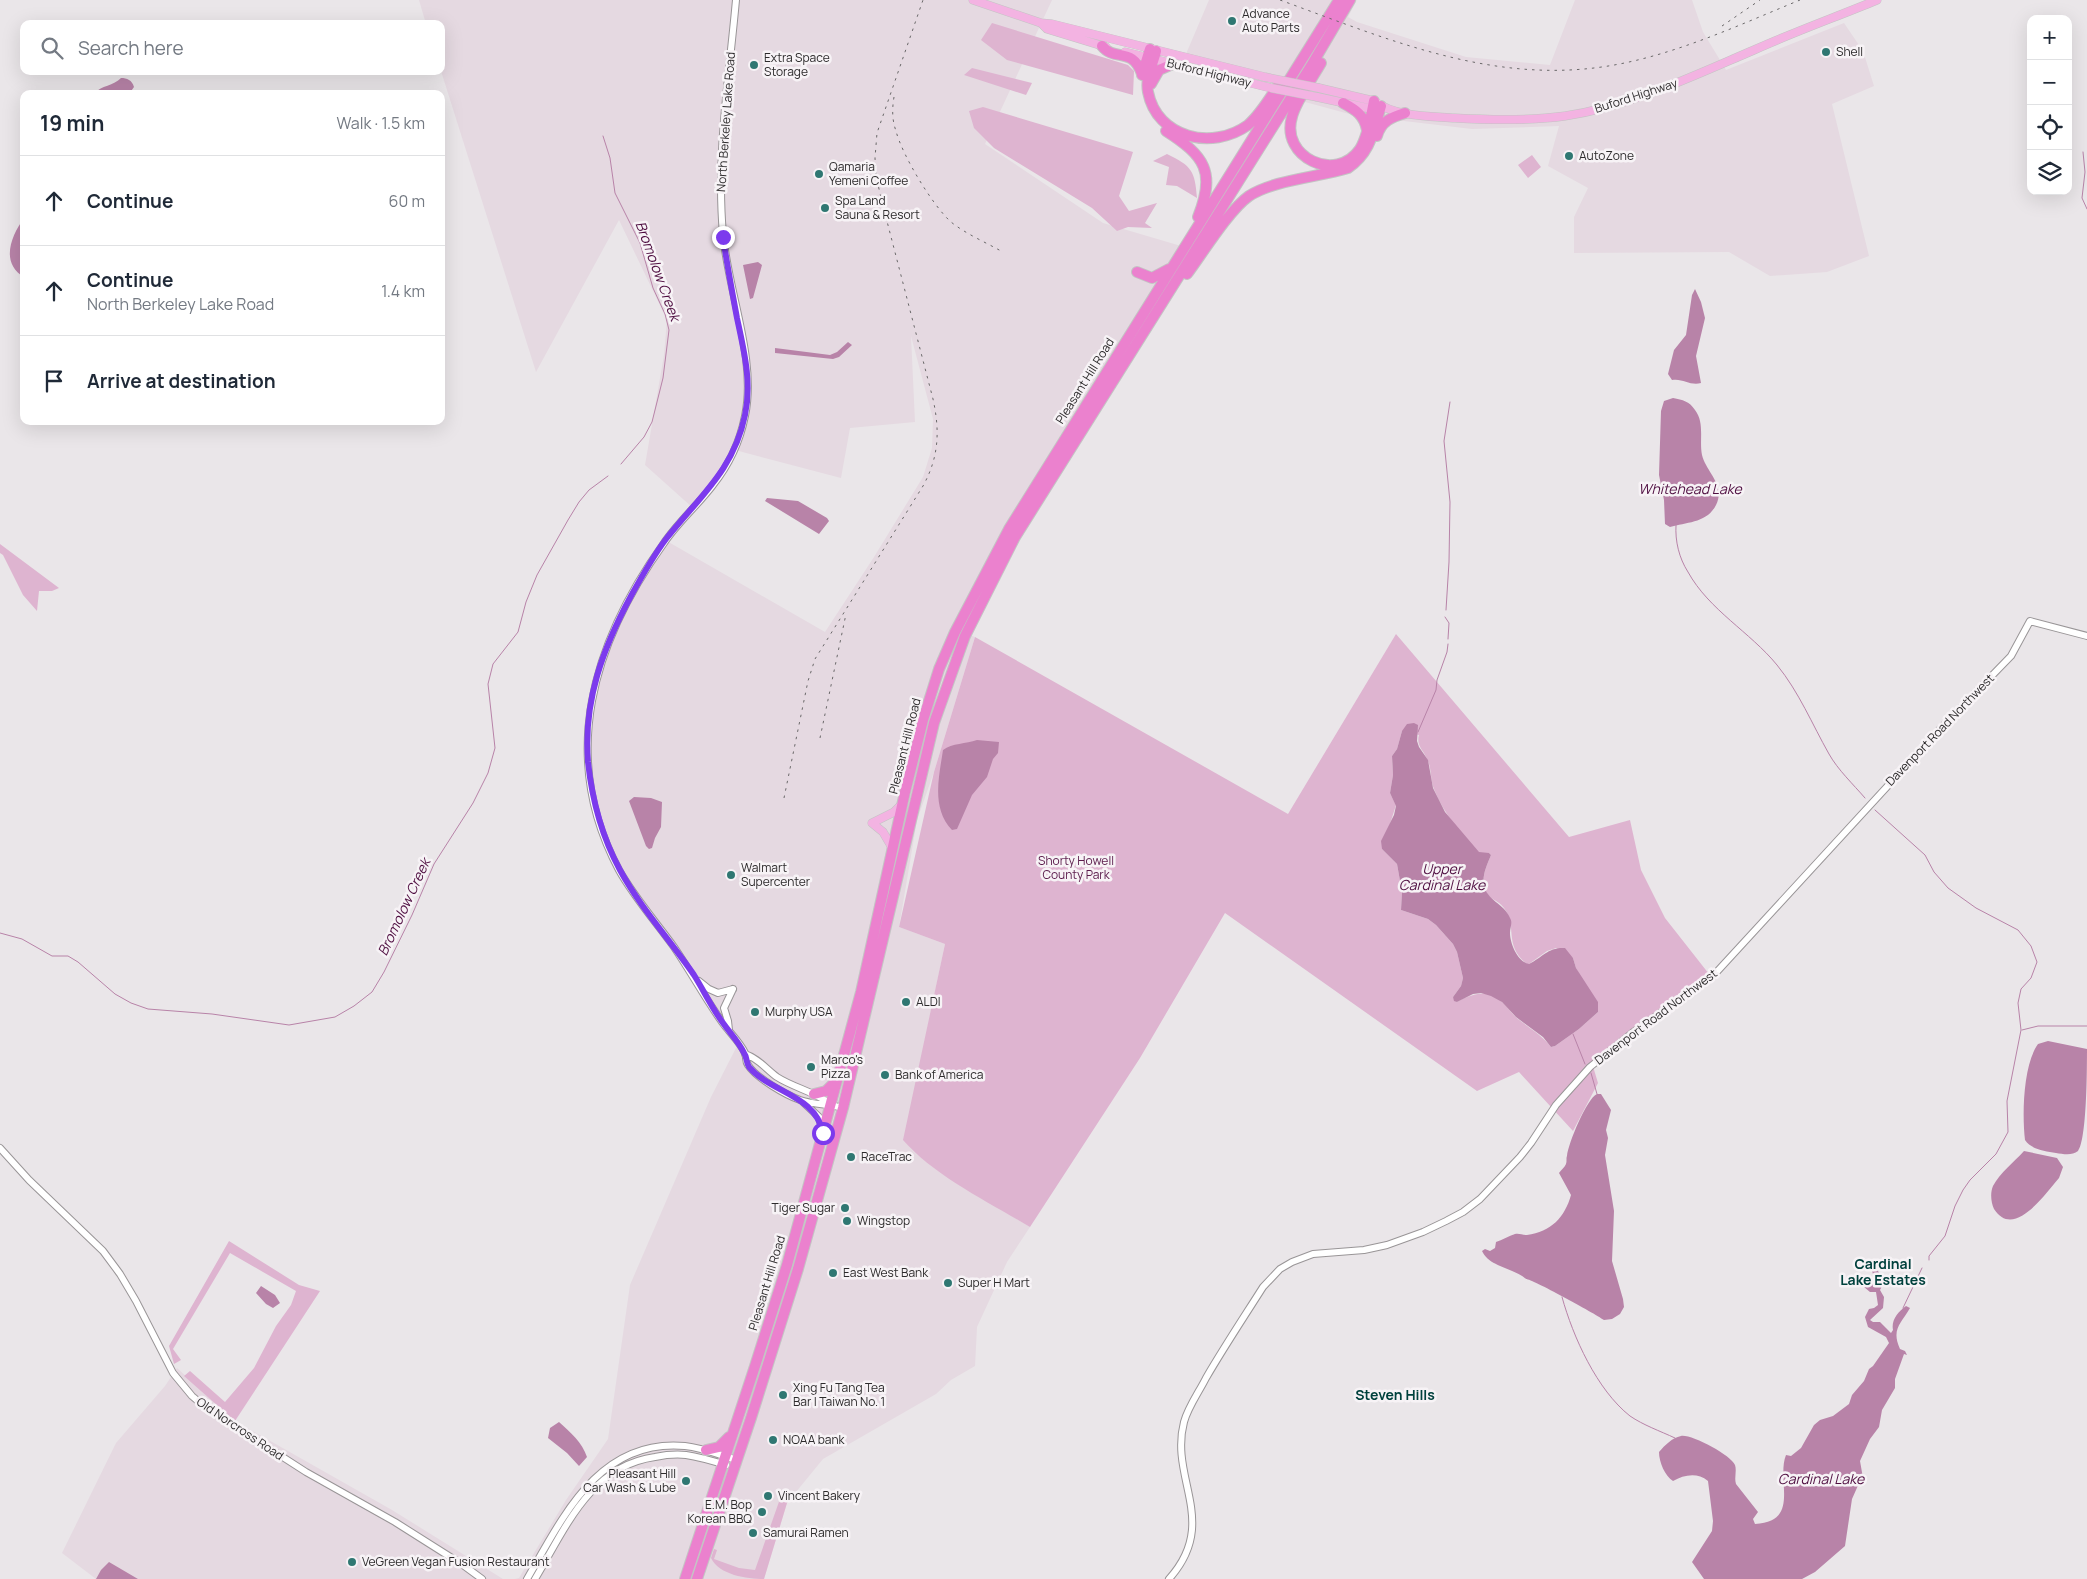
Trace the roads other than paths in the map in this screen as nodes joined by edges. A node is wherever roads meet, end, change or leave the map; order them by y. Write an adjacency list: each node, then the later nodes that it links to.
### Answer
1 (736, 0): 24 (street, North Berkeley Lake Road)
2 (973, 0): 6 (main road, Buford Highway)
3 (1339, 0): 15 (highway); 17 (highway, Pleasant Hill Road)
4 (1352, 0): 14 (highway); 20 (highway, Pleasant Hill Road)
5 (1877, 0): 13 (main road, Buford Highway)
6 (1041, 23): 7 (main road, Buford Highway); 8 (main road, Buford Highway)
7 (1102, 46): 8 (main road, Buford Highway); 10 (highway)
8 (1152, 54): 9 (main road, Buford Highway); 10 (highway); 12 (main road, Buford Highway, bridge); 15 (highway)
9 (1173, 64): 11 (main road, Buford Highway, bridge); 15 (highway)
10 (1142, 74): 17 (highway)
11 (1343, 103): 12 (main road, Buford Highway); 14 (highway)
12 (1376, 106): 13 (main road, Buford Highway); 14 (highway); 16 (highway)
13 (1405, 113): 16 (highway)
14 (1367, 130)
15 (1186, 135)
16 (1282, 184): 20 (highway)
17 (1188, 241): 18 (highway, Pleasant Hill Road)
18 (1173, 265): 19 (highway); 22 (highway, Pleasant Hill Road)
19 (1137, 272)
20 (1162, 304): 31 (highway, Pleasant Hill Road)
21 (2087, 636): 43 (street, Davenport Road Northwest)
22 (903, 803): 23 (highway, Pleasant Hill Road); 23 (main road)
23 (893, 849): 27 (highway, Pleasant Hill Road)
24 (695, 977): 25 (street, North Berkeley Lake Road); 25 (street)
25 (729, 1030): 26 (street, North Berkeley Lake Road)
26 (745, 1054): 28 (street, North Berkeley Lake Road); 29 (street, North Berkeley Lake Road)
27 (837, 1080): 28 (highway); 30 (highway, Pleasant Hill Road)
28 (814, 1094): 30 (street, North Berkeley Lake Road)
29 (800, 1100): 30 (street, North Berkeley Lake Road); 32 (street)
30 (830, 1104): 31 (street, North Berkeley Lake Road); 32 (highway, Pleasant Hill Road)
31 (843, 1108): 37 (highway, Pleasant Hill Road)
32 (823, 1133): 34 (highway, Pleasant Hill Road)
33 (0, 1148): 38 (street, Old Norcross Road)
34 (734, 1430): 35 (highway); 36 (highway, Pleasant Hill Road)
35 (706, 1450): 36 (street); 39 (street)
36 (724, 1460): 37 (street); 40 (street); 41 (highway, Pleasant Hill Road)
37 (735, 1463): 42 (highway, Pleasant Hill Road)
38 (482, 1579)
39 (527, 1579)
40 (535, 1579)
41 (685, 1579)
42 (697, 1579)
43 (1169, 1579)

